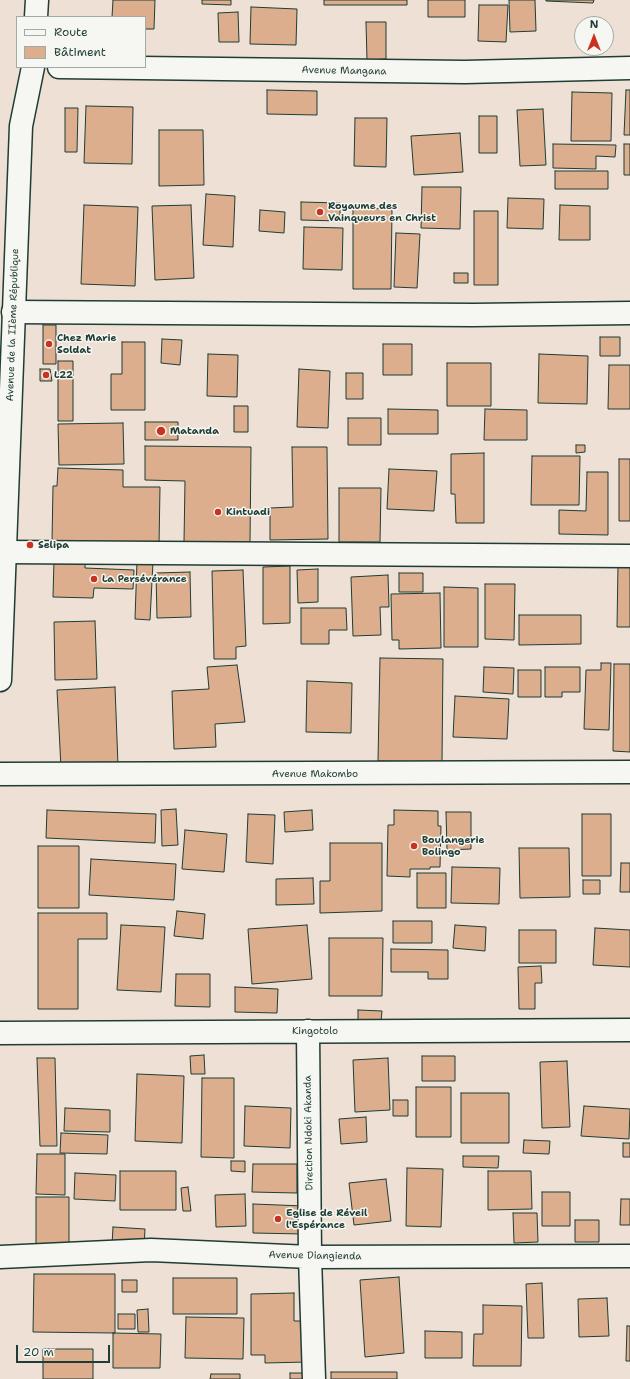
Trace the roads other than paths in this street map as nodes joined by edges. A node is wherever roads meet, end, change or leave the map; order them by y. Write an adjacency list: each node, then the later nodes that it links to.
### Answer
1 (37, 0): 2 (street)
2 (36, 16)
3 (33, 68): 6 (street, Avenue de la IIème République)
4 (140, 68): 5 (street, Avenue Mangana)
5 (630, 68)
6 (13, 312): 7 (street); 8 (street, Avenue de la IIème République)
7 (630, 313)
8 (4, 552): 9 (street); 10 (street, Avenue de la IIème République)
9 (630, 556)
10 (0, 680)
11 (630, 772): 12 (street, Avenue Makombo)
12 (0, 774)
13 (630, 1030): 14 (street, Kingotolo)
14 (308, 1031): 15 (street, Kingotolo); 16 (street, Direction Ndoki Akanda)
15 (0, 1033)
16 (310, 1256): 17 (street, Avenue Diangienda); 18 (street, Avenue Diangienda); 19 (street, Direction Ndoki Akanda)
17 (630, 1256)
18 (0, 1257)
19 (314, 1379)

